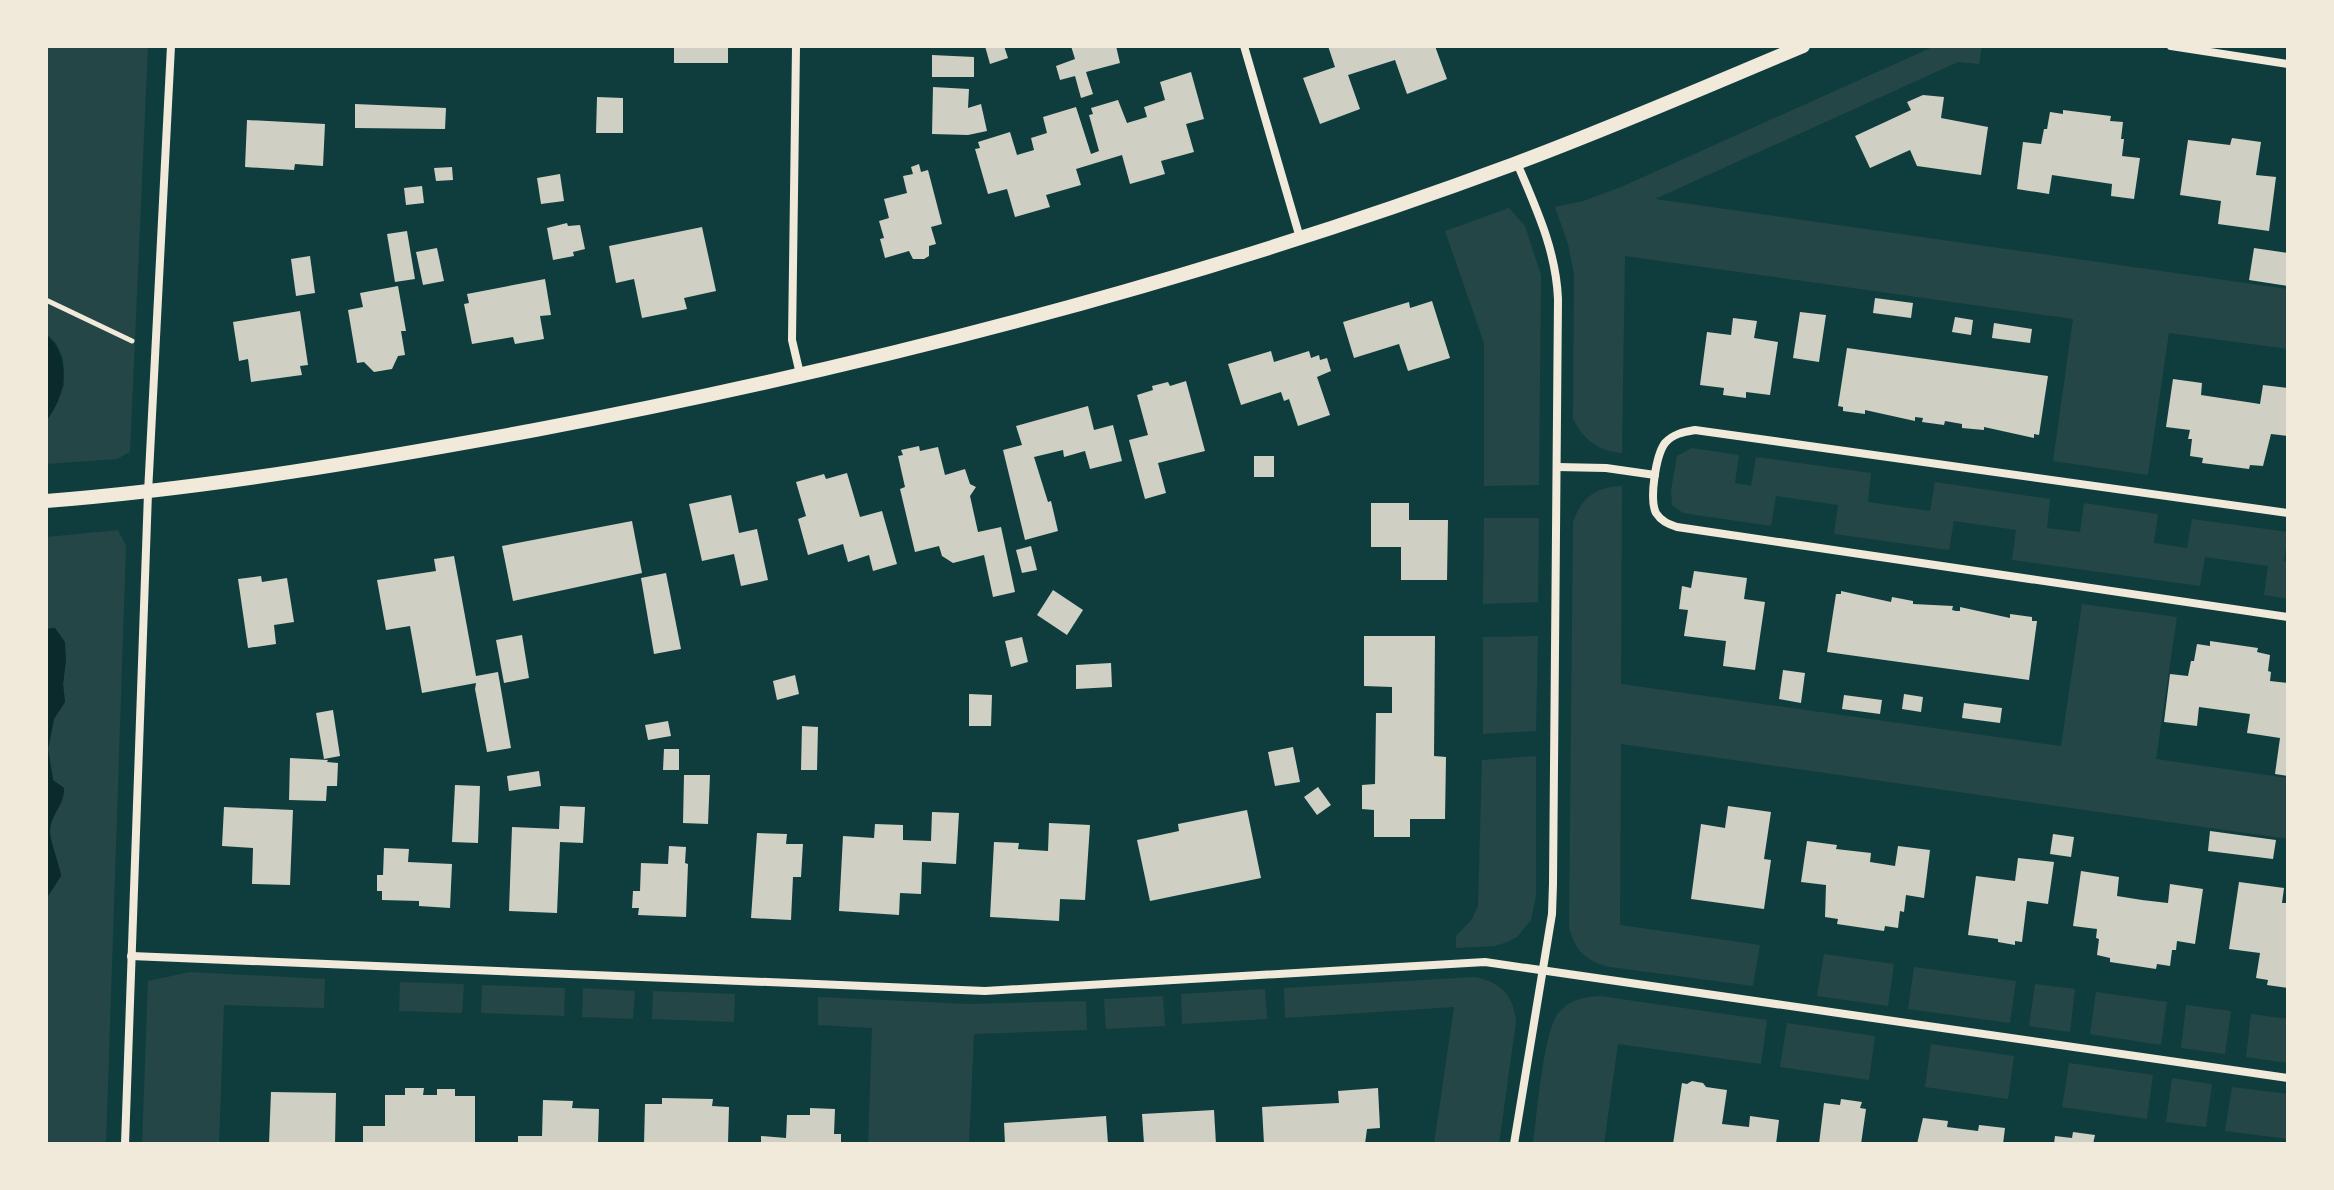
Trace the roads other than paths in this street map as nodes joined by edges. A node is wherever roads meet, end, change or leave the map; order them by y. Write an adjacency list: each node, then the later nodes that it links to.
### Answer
1 (171, 46): 12 (street)
2 (796, 46): 9 (street)
3 (1244, 46): 8 (street)
4 (1803, 46): 7 (street)
5 (2171, 46): 6 (street)
6 (2288, 64)
7 (1517, 163): 8 (street); 10 (street)
8 (1300, 238): 9 (street)
9 (800, 374): 12 (street)
10 (1557, 467): 11 (street); 17 (street)
11 (1655, 475): 14 (street); 15 (street)
12 (148, 493): 13 (street); 16 (street)
13 (46, 501)
14 (2288, 513)
15 (2288, 617)
16 (131, 956): 17 (street); 19 (street)
17 (1540, 972): 18 (street); 20 (street)
18 (2288, 1078)
19 (125, 1144)
20 (1514, 1144)

